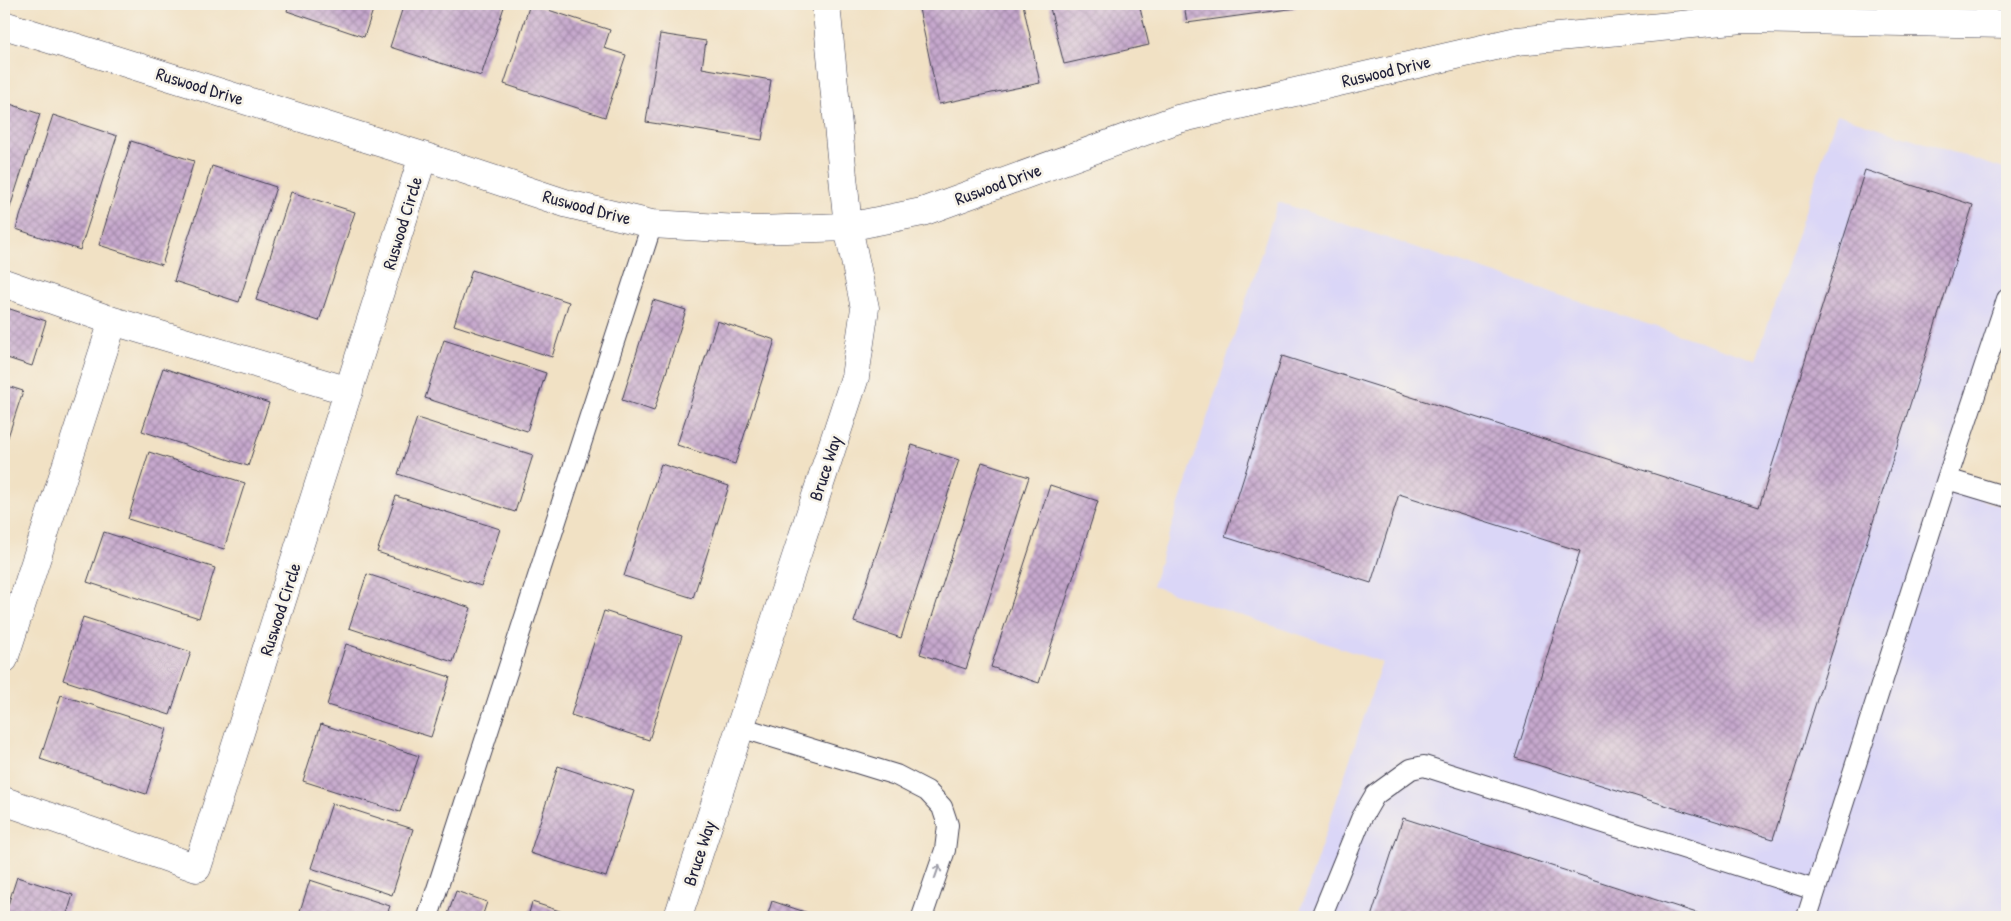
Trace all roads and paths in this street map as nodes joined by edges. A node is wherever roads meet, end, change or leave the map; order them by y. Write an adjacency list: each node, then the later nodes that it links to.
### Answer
1 (826, 4): 6 (street, Bruce Way)
2 (2007, 24): 6 (street, Ruswood Drive)
3 (4, 25): 4 (street, Ruswood Drive)
4 (423, 156): 5 (street, Ruswood Drive); 10 (street, Ruswood Circle)
5 (652, 224): 6 (street, Ruswood Drive); 17 (lane)
6 (848, 227): 14 (street, Bruce Way)
7 (4, 283): 9 (street)
8 (2007, 300): 11 (lane)
9 (113, 321): 10 (street); 13 (street)
10 (349, 391): 15 (street, Ruswood Circle)
11 (1947, 479): 12 (lane); 16 (lane)
12 (2007, 497)
13 (4, 659)
14 (740, 726): 18 (street, Bruce Way); 19 (lane, one-way to 14)
15 (4, 801)
16 (1815, 890): 20 (lane); 21 (lane)
17 (428, 917)
18 (678, 917)
19 (922, 917)
20 (1321, 917)
21 (1807, 917)

